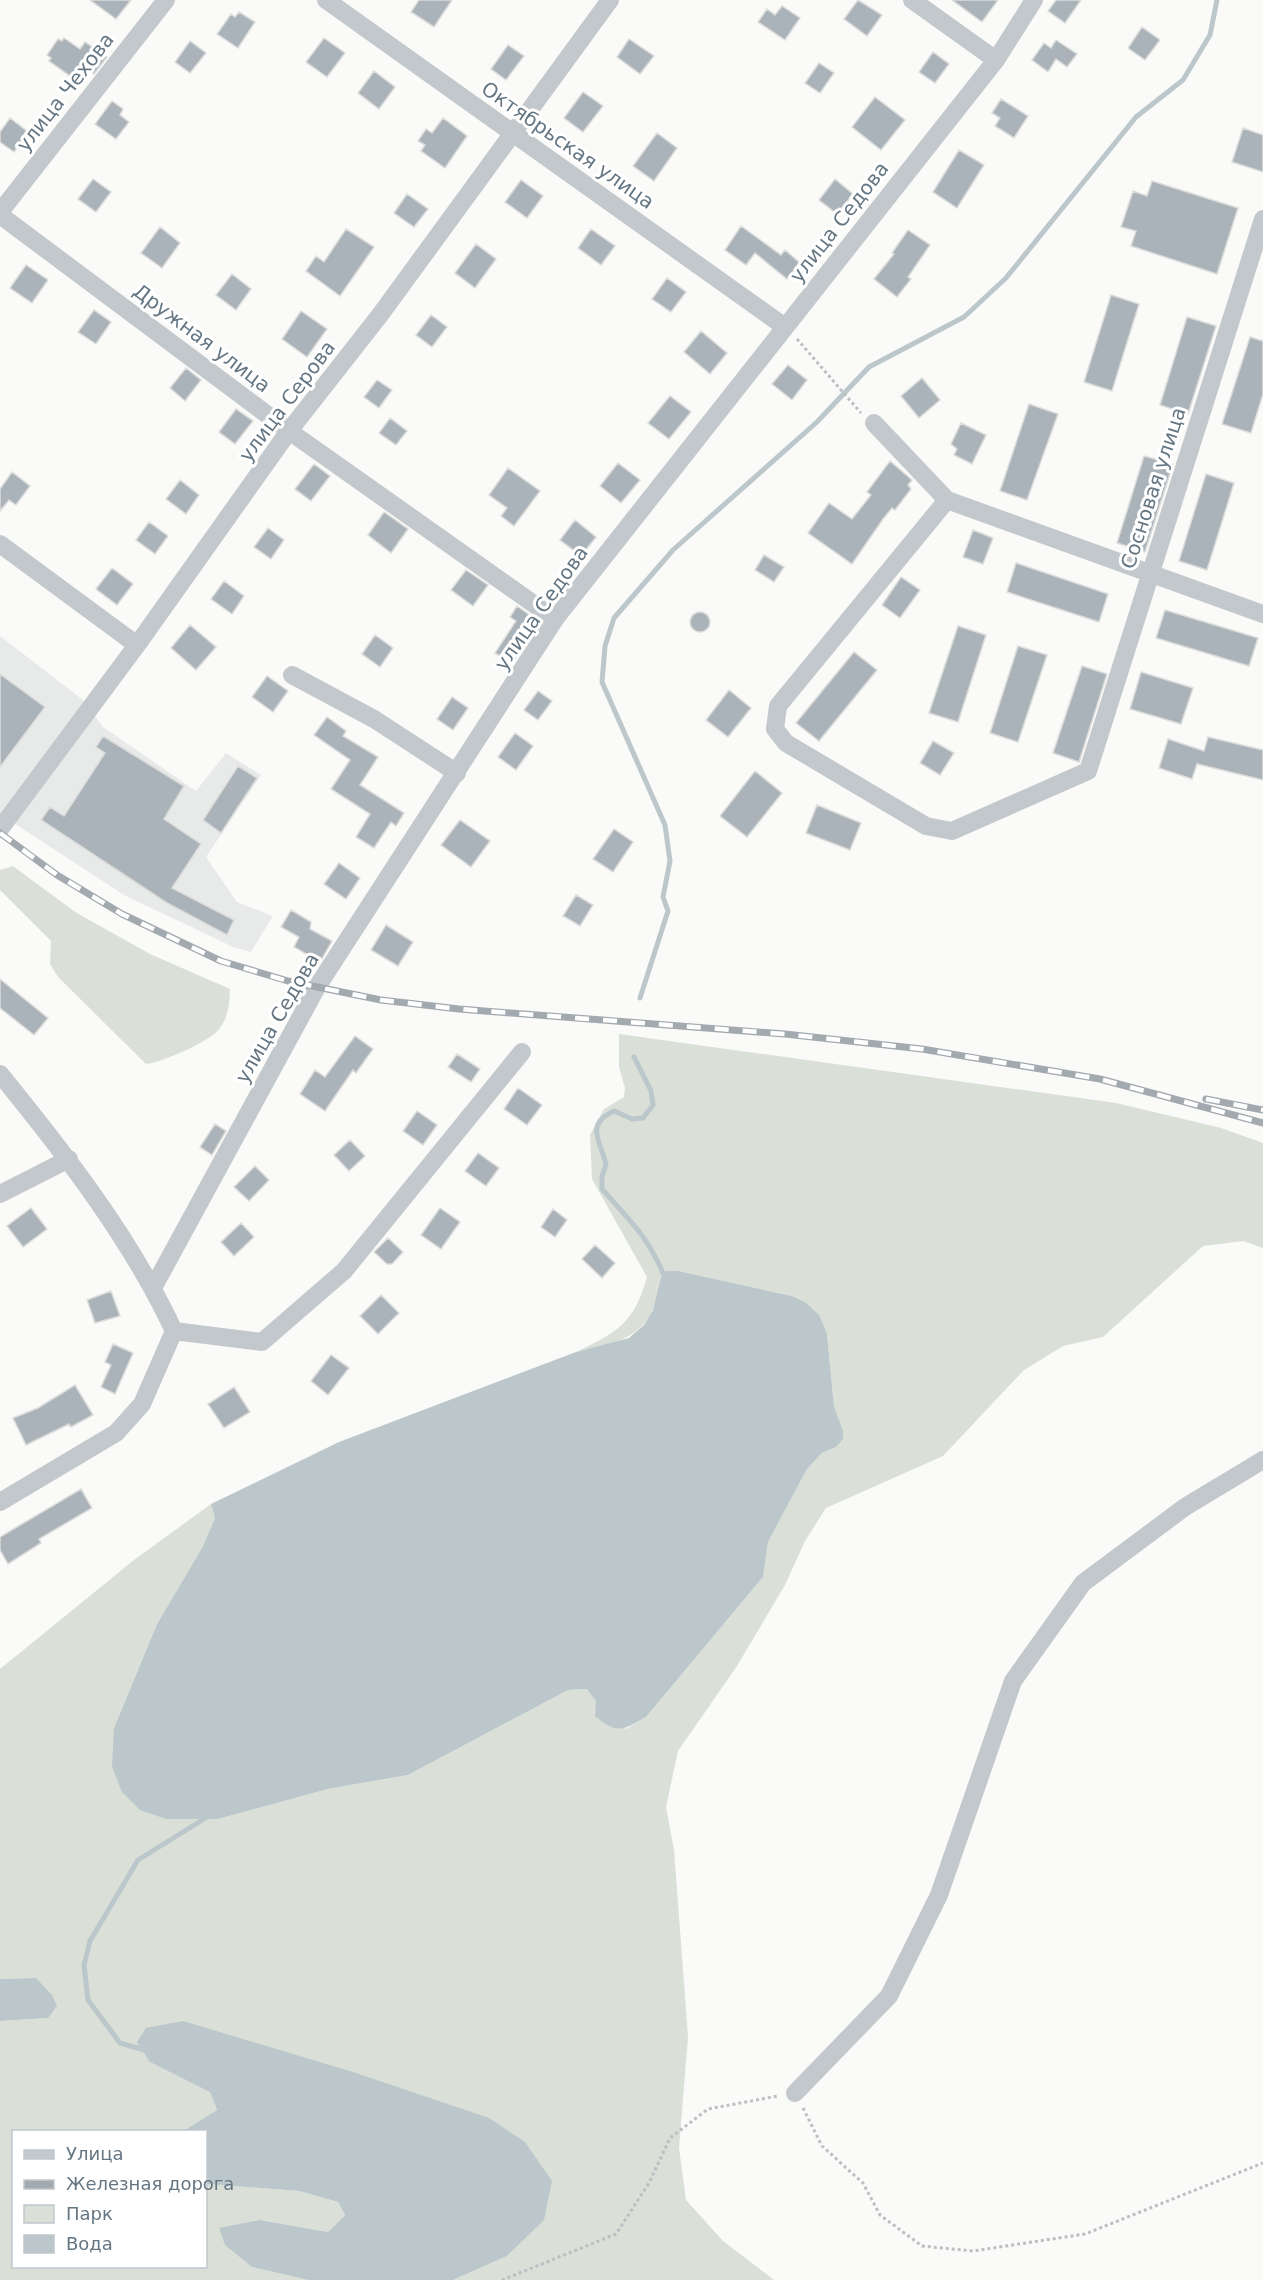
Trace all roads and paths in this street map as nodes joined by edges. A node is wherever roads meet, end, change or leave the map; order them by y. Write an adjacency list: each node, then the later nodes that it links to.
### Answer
1 (166, 0): 8 (street, улица Чехова)
2 (326, 0): 7 (street, Октябрьская улица)
3 (610, 0): 7 (street, улица Серова)
4 (912, 0): 6 (street)
5 (1034, 0): 6 (street, улица Седова)
6 (996, 60): 11 (street, улица Седова)
7 (511, 132): 11 (street, Октябрьская улица); 14 (street, улица Серова)
8 (0, 214): 14 (street, Дружная улица)
9 (1263, 219): 10 (street, Сосновая улица)
10 (1257, 256): 17 (street, Сосновая улица)
11 (785, 327): 19 (street, улица Седова)
12 (810, 352): 13 (path)
13 (869, 420): 15 (street)
14 (290, 431): 19 (street, Дружная улица); 20 (street, улица Серова)
15 (947, 500): 17 (street); 17 (street, Сосновая улица)
16 (0, 544): 20 (street)
17 (1149, 575): 18 (street)
18 (1263, 614)
19 (555, 618): 22 (street, улица Седова)
20 (137, 645): 23 (street, улица Серова)
21 (292, 675): 22 (street)
22 (457, 773): 28 (street, улица Седова)
23 (0, 829)
24 (522, 1052): 29 (street)
25 (0, 1074): 26 (street)
26 (69, 1159): 27 (street); 28 (street)
27 (0, 1194)
28 (153, 1288): 29 (street)
29 (174, 1331): 31 (street)
30 (1263, 1460): 32 (street)
31 (0, 1502)
32 (795, 2093): 33 (path); 34 (path)
33 (1263, 2163)
34 (502, 2280)

